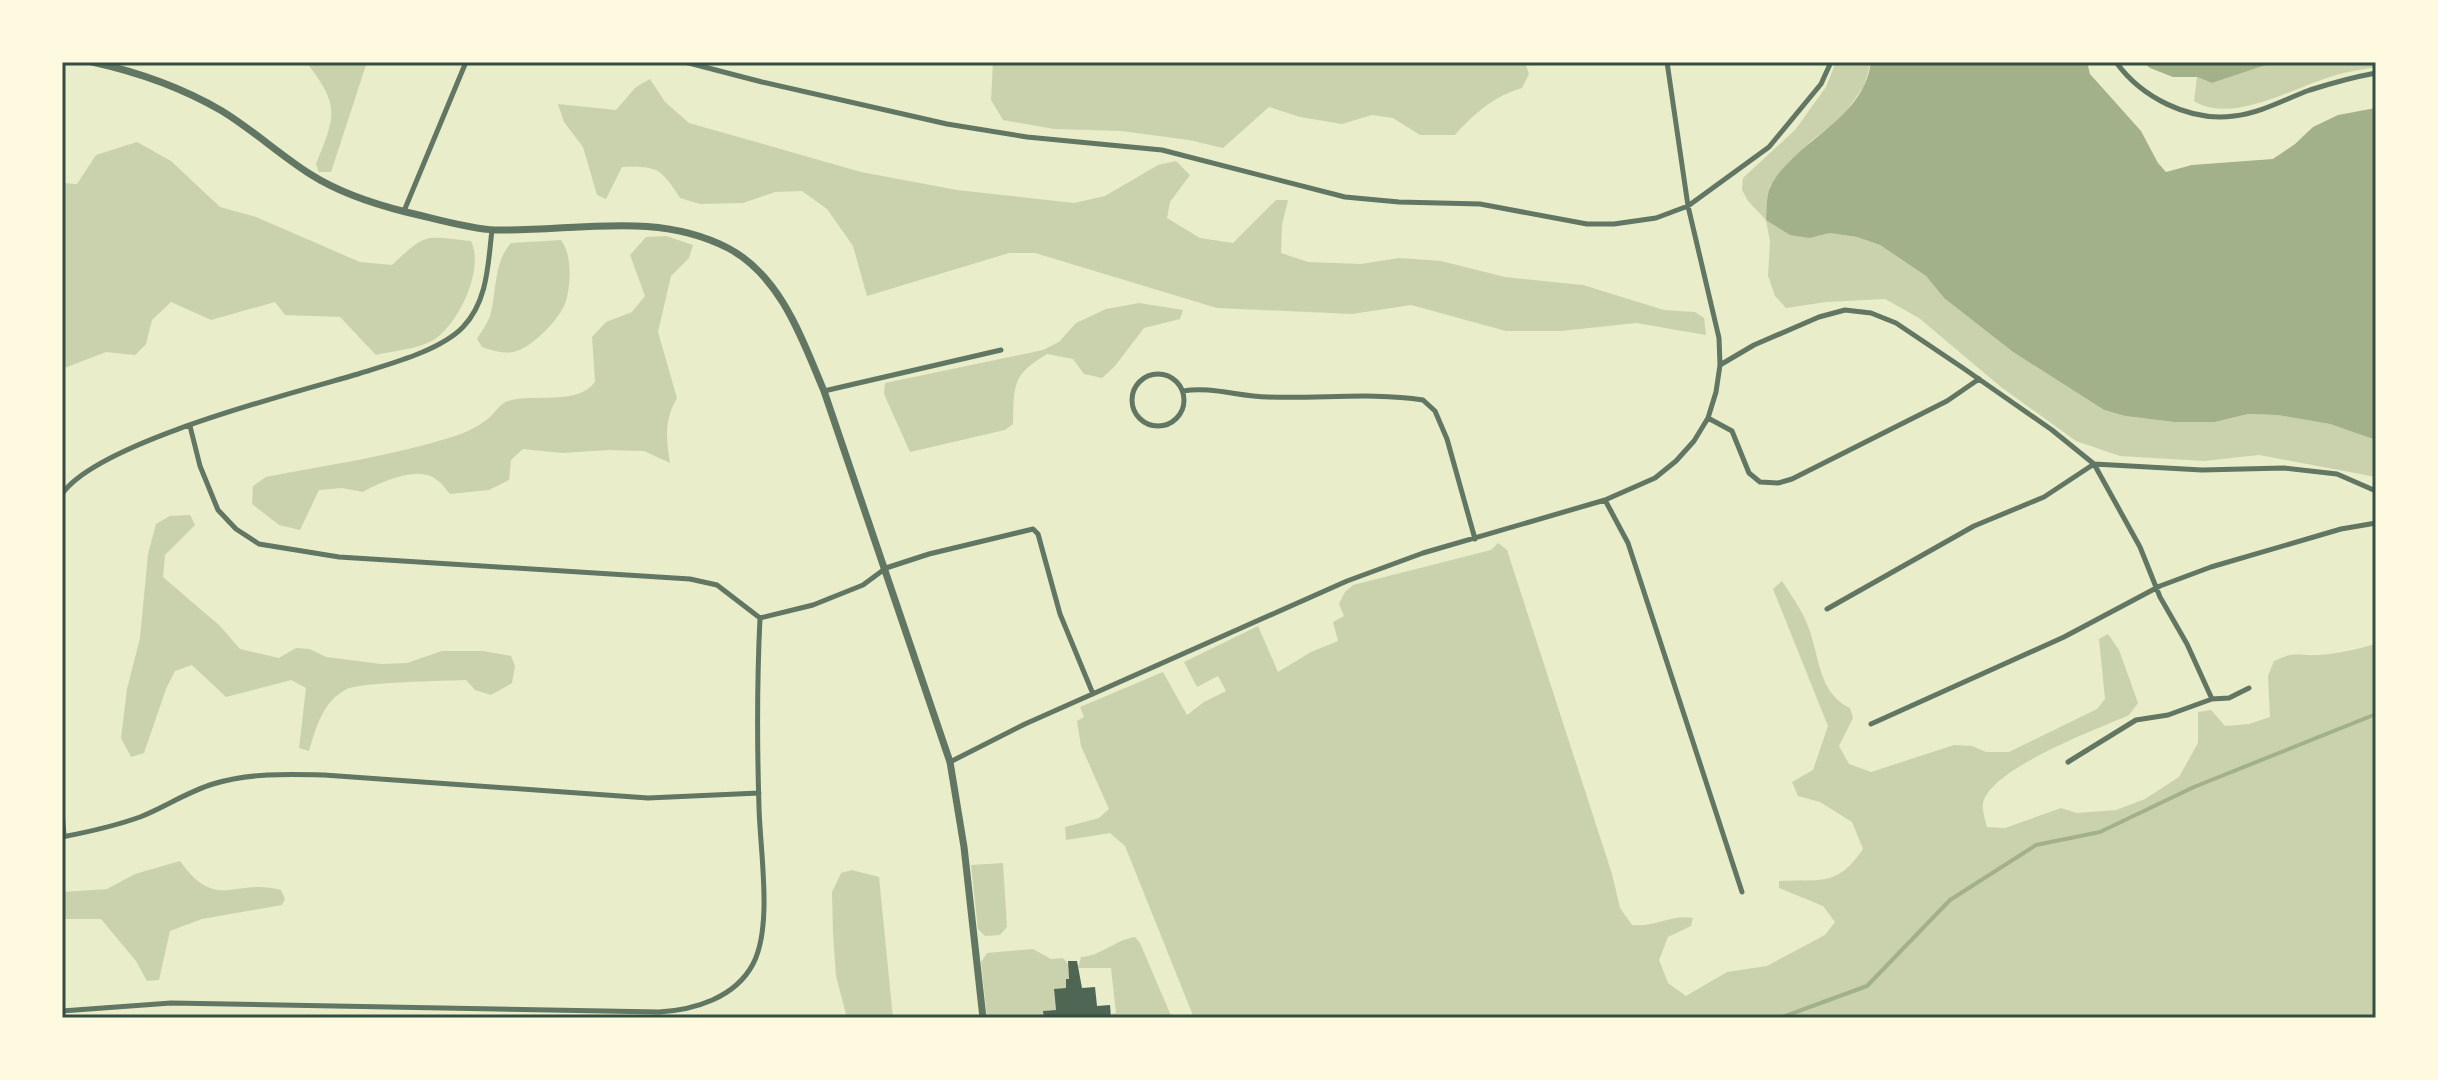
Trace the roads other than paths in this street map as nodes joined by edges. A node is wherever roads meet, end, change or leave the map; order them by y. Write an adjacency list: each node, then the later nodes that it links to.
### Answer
1 (92, 62): 9 (street)
2 (466, 62): 9 (street)
3 (685, 62): 8 (street)
4 (1667, 62): 8 (street)
5 (1831, 62): 8 (street)
6 (2116, 62): 7 (street)
7 (2376, 73)
8 (1688, 206): 12 (street)
9 (404, 211): 10 (street)
10 (492, 230): 14 (street); 17 (street)
11 (1001, 350): 14 (street)
12 (1720, 365): 13 (street); 16 (street)
13 (1979, 379): 16 (street); 18 (street)
14 (824, 391): 24 (street)
15 (1183, 391): 15 (street); 23 (street)
16 (1708, 418): 21 (street)
17 (190, 426): 20 (street); 27 (street)
18 (2094, 464): 19 (street); 25 (street); 26 (street)
19 (2376, 491)
20 (62, 494)
21 (1605, 500): 23 (street); 37 (street)
22 (2376, 523): 25 (street)
23 (1475, 539): 29 (street)
24 (886, 568): 27 (street); 29 (street); 32 (street)
25 (2156, 588): 30 (street); 31 (street)
26 (1827, 609)
27 (760, 618): 34 (street)
28 (2249, 688): 30 (street)
29 (1093, 694): 32 (street)
30 (2212, 699): 33 (street)
31 (1871, 724)
32 (950, 762): 39 (street)
33 (2068, 762)
34 (759, 793): 36 (street); 38 (street)
35 (62, 811): 36 (street)
36 (63, 836)
37 (1742, 892)
38 (62, 1011)
39 (983, 1018)

